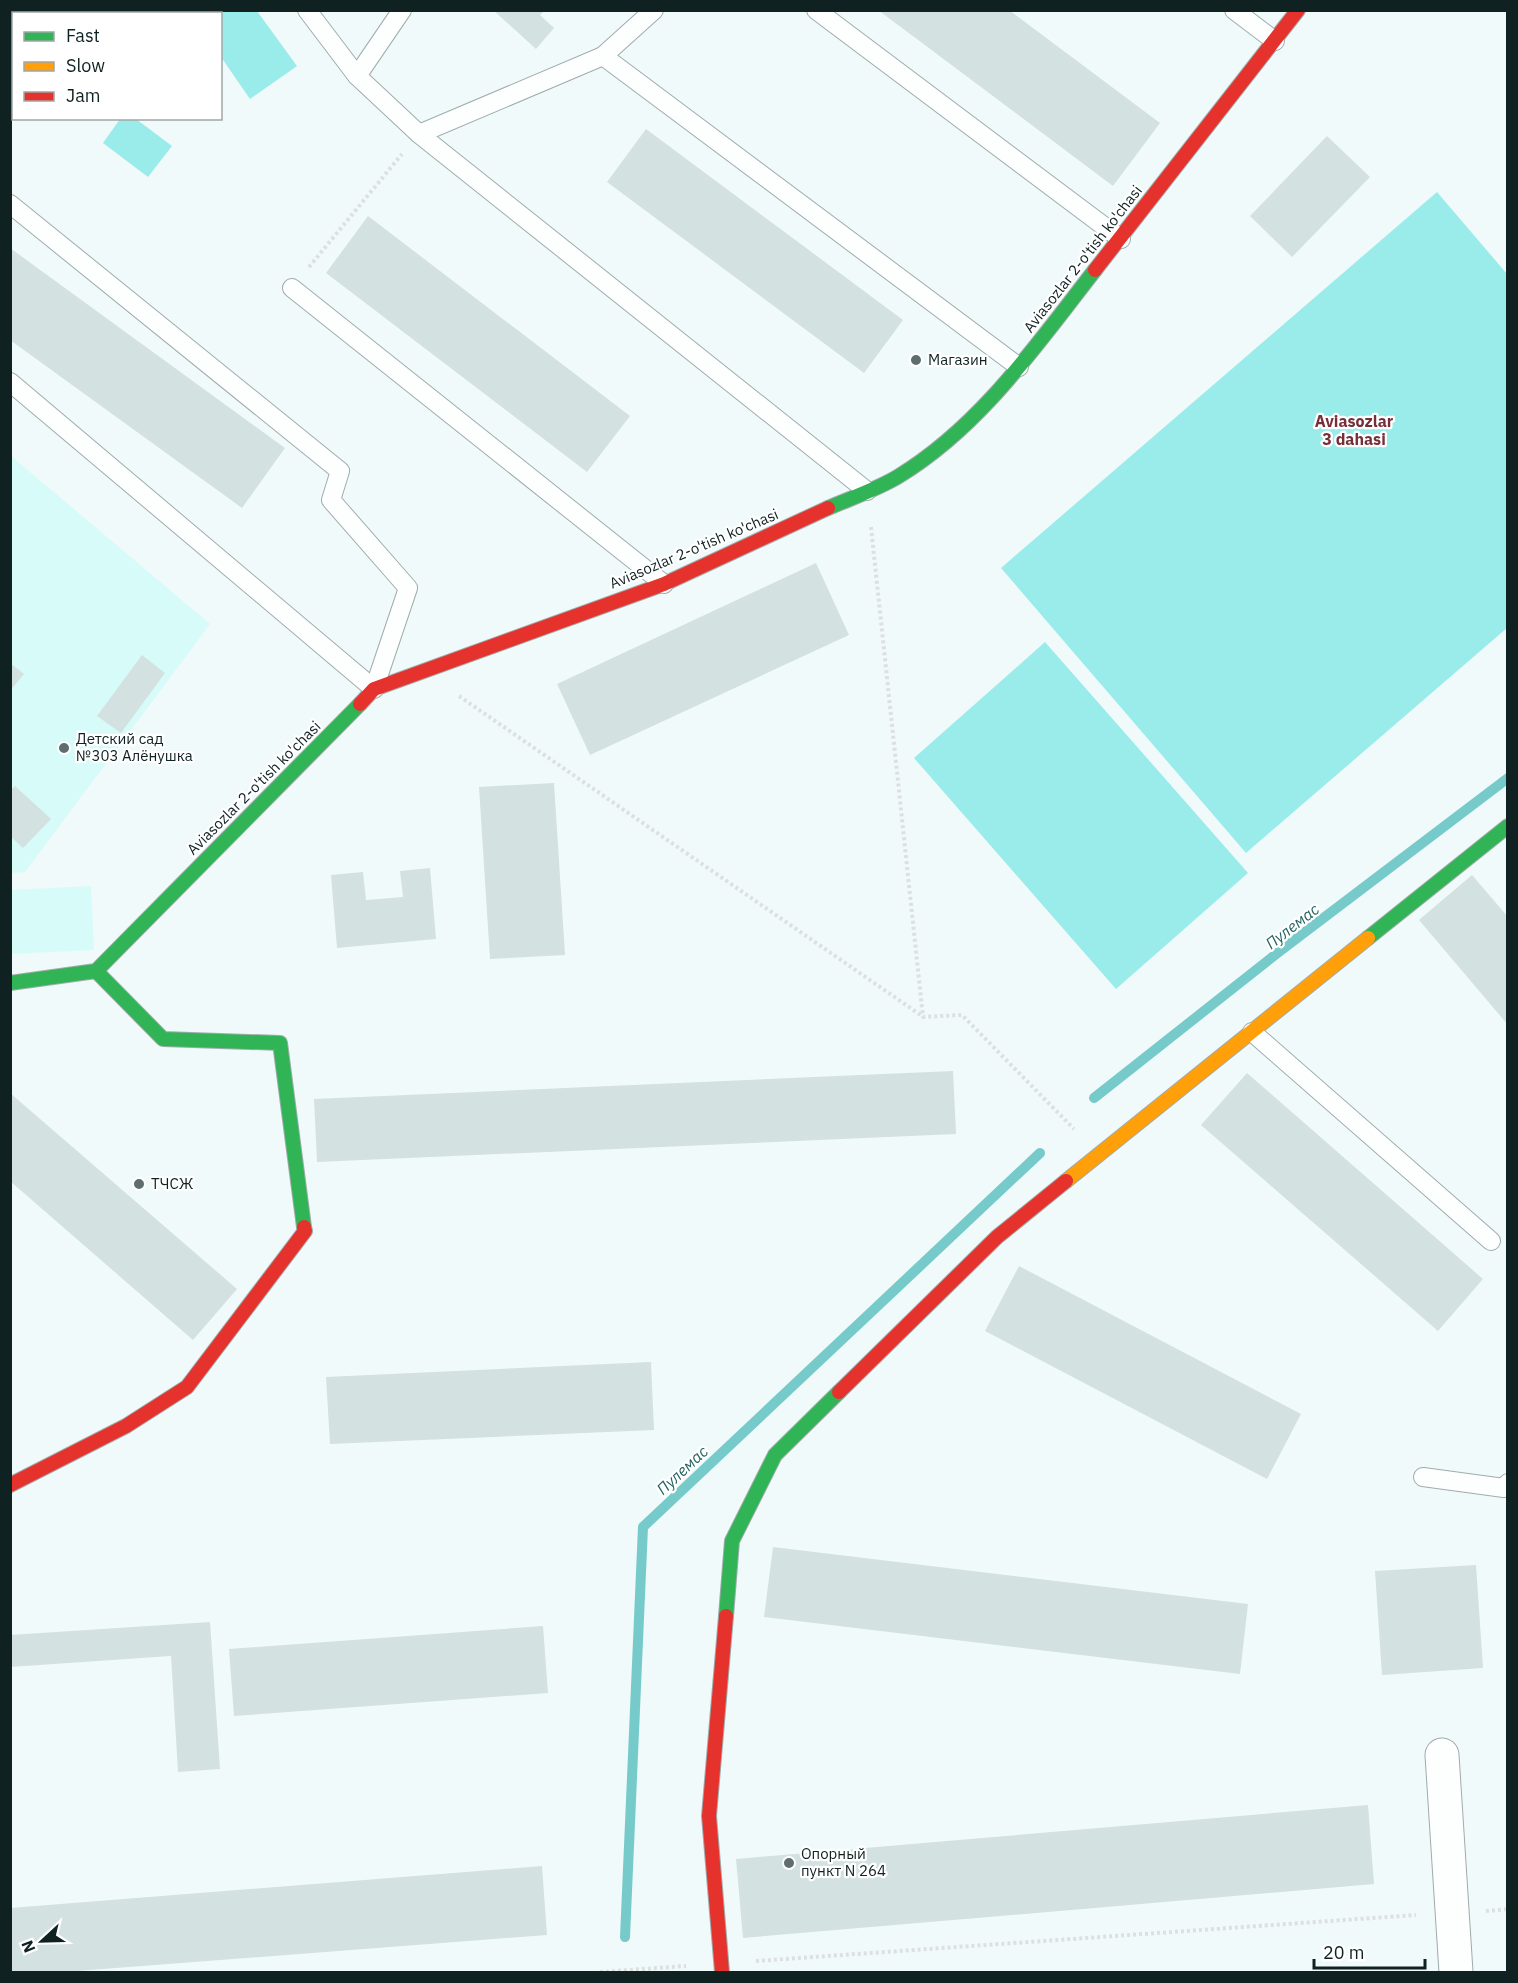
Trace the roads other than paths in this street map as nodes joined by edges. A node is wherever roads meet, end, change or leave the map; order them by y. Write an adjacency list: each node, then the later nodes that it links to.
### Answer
1 (307, 10): 9 (lane)
2 (402, 10): 9 (lane)
3 (654, 10): 8 (lane)
4 (816, 10): 12 (lane)
5 (1234, 10): 7 (lane)
6 (1298, 10): 7 (street, Aviasozlar 2-o'tish ko'chasi)
7 (1275, 41): 12 (street, Aviasozlar 2-o'tish ko'chasi)
8 (603, 56): 10 (lane); 14 (lane)
9 (357, 76): 10 (lane)
10 (419, 134): 16 (lane)
11 (10, 204): 18 (lane)
12 (1121, 239): 14 (street, Aviasozlar 2-o'tish ko'chasi)
13 (292, 288): 17 (lane)
14 (1019, 367): 16 (street, Aviasozlar 2-o'tish ko'chasi)
15 (10, 382): 18 (lane)
16 (867, 491): 17 (street, Aviasozlar 2-o'tish ko'chasi)
17 (664, 584): 18 (street, Aviasozlar 2-o'tish ko'chasi)
18 (374, 689): 20 (street, Aviasozlar 2-o'tish ko'chasi)
19 (1508, 826): 22 (street)
20 (96, 971): 21 (street); 26 (street)
21 (10, 983)
22 (1252, 1032): 23 (lane); 28 (street)
23 (1491, 1241)
24 (1423, 1477): 25 (lane)
25 (1508, 1484)
26 (10, 1485)
27 (1442, 1755): 29 (street)
28 (722, 1968)
29 (1456, 1972)

